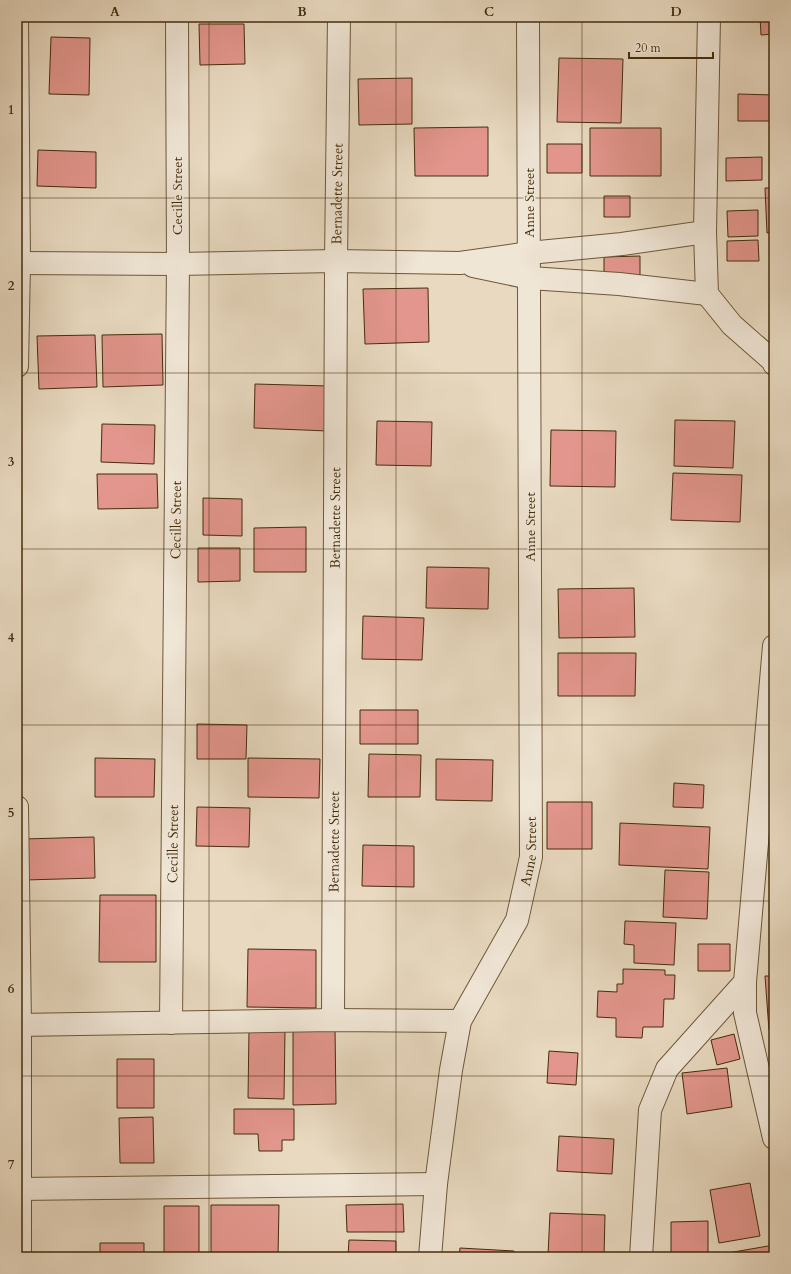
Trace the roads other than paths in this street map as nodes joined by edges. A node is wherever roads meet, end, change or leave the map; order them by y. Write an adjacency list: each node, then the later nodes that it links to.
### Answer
1 (17, 17): 9 (street)
2 (177, 17): 11 (street, Cecille Street)
3 (339, 17): 8 (street, Bernadette Street)
4 (528, 17): 7 (street, Anne Street)
5 (709, 17): 6 (street)
6 (705, 232): 7 (street); 13 (street)
7 (529, 253): 10 (street); 12 (street, Anne Street)
8 (336, 261): 10 (street); 11 (street); 19 (street, Bernadette Street)
9 (18, 263): 11 (street); 15 (street)
10 (460, 263): 12 (street)
11 (178, 264): 21 (street, Cecille Street)
12 (530, 278): 13 (street); 20 (street, Anne Street)
13 (707, 294): 14 (street)
14 (774, 364)
15 (17, 366)
16 (774, 646): 18 (street)
17 (17, 807): 22 (street)
18 (745, 982): 23 (street); 28 (street)
19 (333, 1020): 20 (street); 21 (street)
20 (460, 1021): 24 (street, Anne Street)
21 (171, 1023): 22 (street)
22 (19, 1025): 25 (street)
23 (774, 1138)
24 (436, 1184): 25 (street); 27 (street, Anne Street)
25 (18, 1189): 26 (street)
26 (20, 1257)
27 (430, 1257)
28 (641, 1257)

